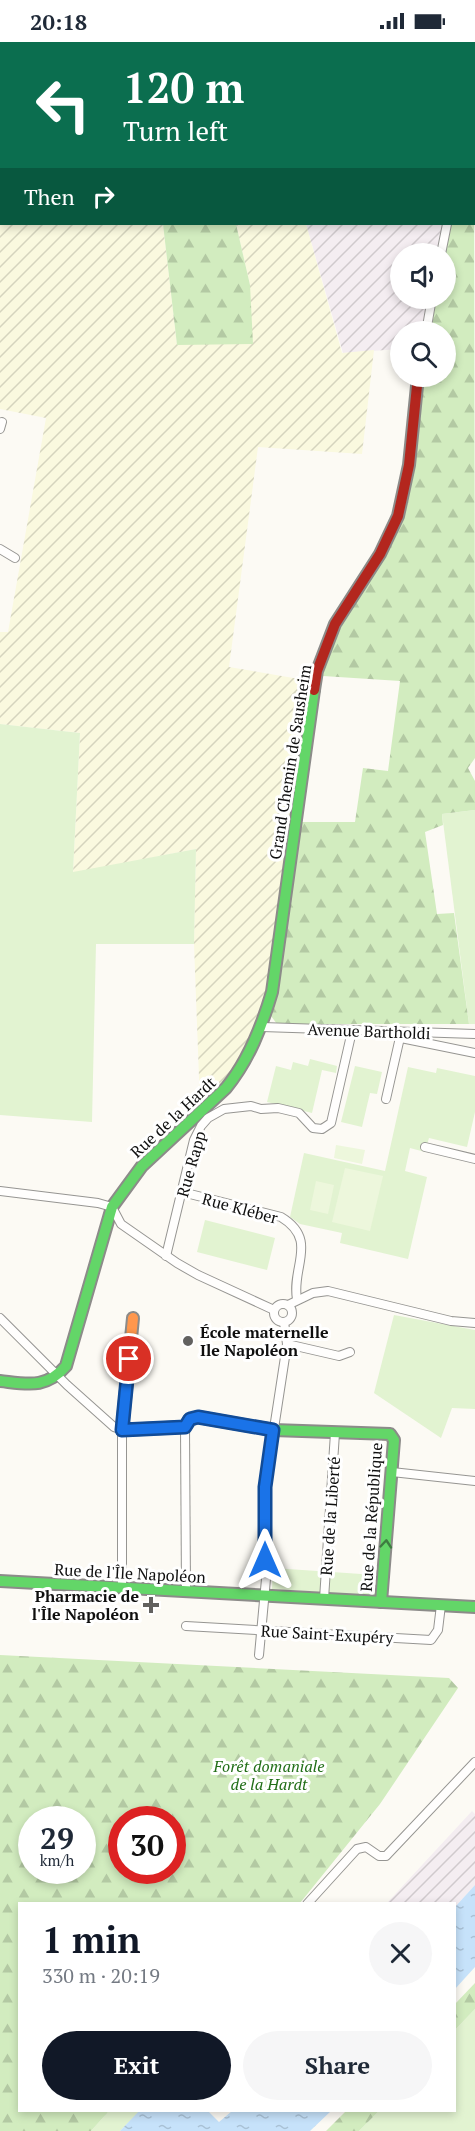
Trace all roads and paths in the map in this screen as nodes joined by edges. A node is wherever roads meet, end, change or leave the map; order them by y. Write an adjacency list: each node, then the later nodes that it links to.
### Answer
1 (447, 225): 2 (street)
2 (443, 243)
3 (417, 387): 6 (street, Grand Chemin de Sausheim)
4 (0, 549): 5 (street)
5 (15, 558)
6 (262, 1027): 7 (street, Avenue Bartholdi); 18 (street, Rue de la Hardt)
7 (352, 1030): 10 (street, Avenue Bartholdi); 17 (street, Rue Rapp)
8 (457, 1033): 9 (street, Avenue Bartholdi); 10 (street, Avenue Bartholdi); 11 (street)
9 (475, 1034)
10 (401, 1035): 11 (street); 13 (street)
11 (453, 1048): 12 (street)
12 (475, 1053)
13 (386, 1099)
14 (425, 1147): 15 (street)
15 (475, 1160)
16 (0, 1191): 18 (street)
17 (182, 1192): 21 (street, Rue Rapp); 22 (street, Rue Kléber)
18 (112, 1207): 19 (street); 20 (street, Rue de la Hardt)
19 (121, 1224): 20 (street); 21 (street)
20 (105, 1228): 31 (street, Rue de la Hardt)
21 (166, 1256): 24 (street)
22 (297, 1299): 23 (street); 28 (street)
23 (288, 1305): 24 (street); 27 (street)
24 (274, 1310): 27 (street)
25 (0, 1318): 31 (street)
26 (134, 1318): 34 (street)
27 (284, 1322): 29 (street)
28 (475, 1323)
29 (287, 1344): 30 (street); 35 (street)
30 (350, 1352)
31 (58, 1375): 32 (street); 34 (street)
32 (0, 1381)
33 (185, 1427): 34 (street); 35 (street); 41 (street)
34 (122, 1430): 40 (street)
35 (273, 1430): 36 (street); 42 (street)
36 (335, 1432): 37 (street, Rue de la République); 43 (street, Rue de la Liberté)
37 (392, 1472): 38 (street); 44 (street, Rue de la République, one-way to 37)
38 (475, 1481)
39 (0, 1581): 40 (street, Rue de l'Île Napoléon)
40 (122, 1588): 41 (street, Rue de l'Île Napoléon)
41 (186, 1591): 42 (street, Rue de l'Île Napoléon)
42 (265, 1596): 43 (street, Rue de l'Île Napoléon); 48 (street)
43 (324, 1599): 44 (street, Rue de l'Île Napoléon)
44 (381, 1602): 45 (street, Rue de l'Île Napoléon)
45 (441, 1605): 46 (street, Rue de l'Île Napoléon); 48 (street, Rue Saint-Exupéry)
46 (475, 1607)
47 (186, 1626): 48 (street, Rue Saint-Exupéry)
48 (262, 1631): 49 (street)
49 (259, 1654)
50 (475, 1762): 51 (street)
51 (309, 1902)

